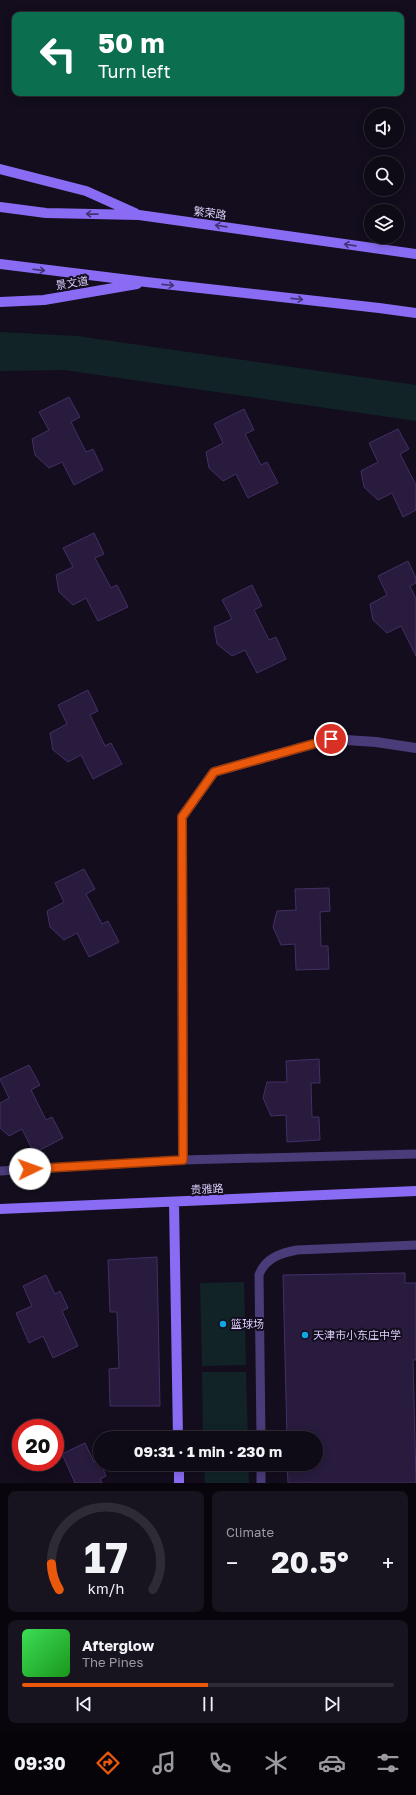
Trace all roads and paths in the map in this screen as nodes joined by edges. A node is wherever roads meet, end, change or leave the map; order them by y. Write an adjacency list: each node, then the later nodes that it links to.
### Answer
1 (0, 169): 3 (street)
2 (0, 208): 3 (street, 繁荣路, one-way to 2)
3 (139, 215): 4 (street, 繁荣路, one-way to 3)
4 (416, 254)
5 (0, 264): 6 (street, one-way to 6)
6 (146, 282): 7 (street, 景文道); 8 (street, one-way to 8)
7 (0, 302)
8 (416, 314)
9 (416, 748): 11 (street)
10 (416, 1154): 11 (lane)
11 (183, 1160): 12 (lane)
12 (0, 1171)
13 (416, 1191): 14 (street, 贵雅路)
14 (174, 1202): 15 (street, 贵雅路); 17 (street)
15 (0, 1209)
16 (416, 1245): 18 (lane)
17 (178, 1431)
18 (261, 1431)
19 (179, 1471): 21 (street)
20 (261, 1471): 22 (lane)
21 (179, 1483)
22 (261, 1483)

